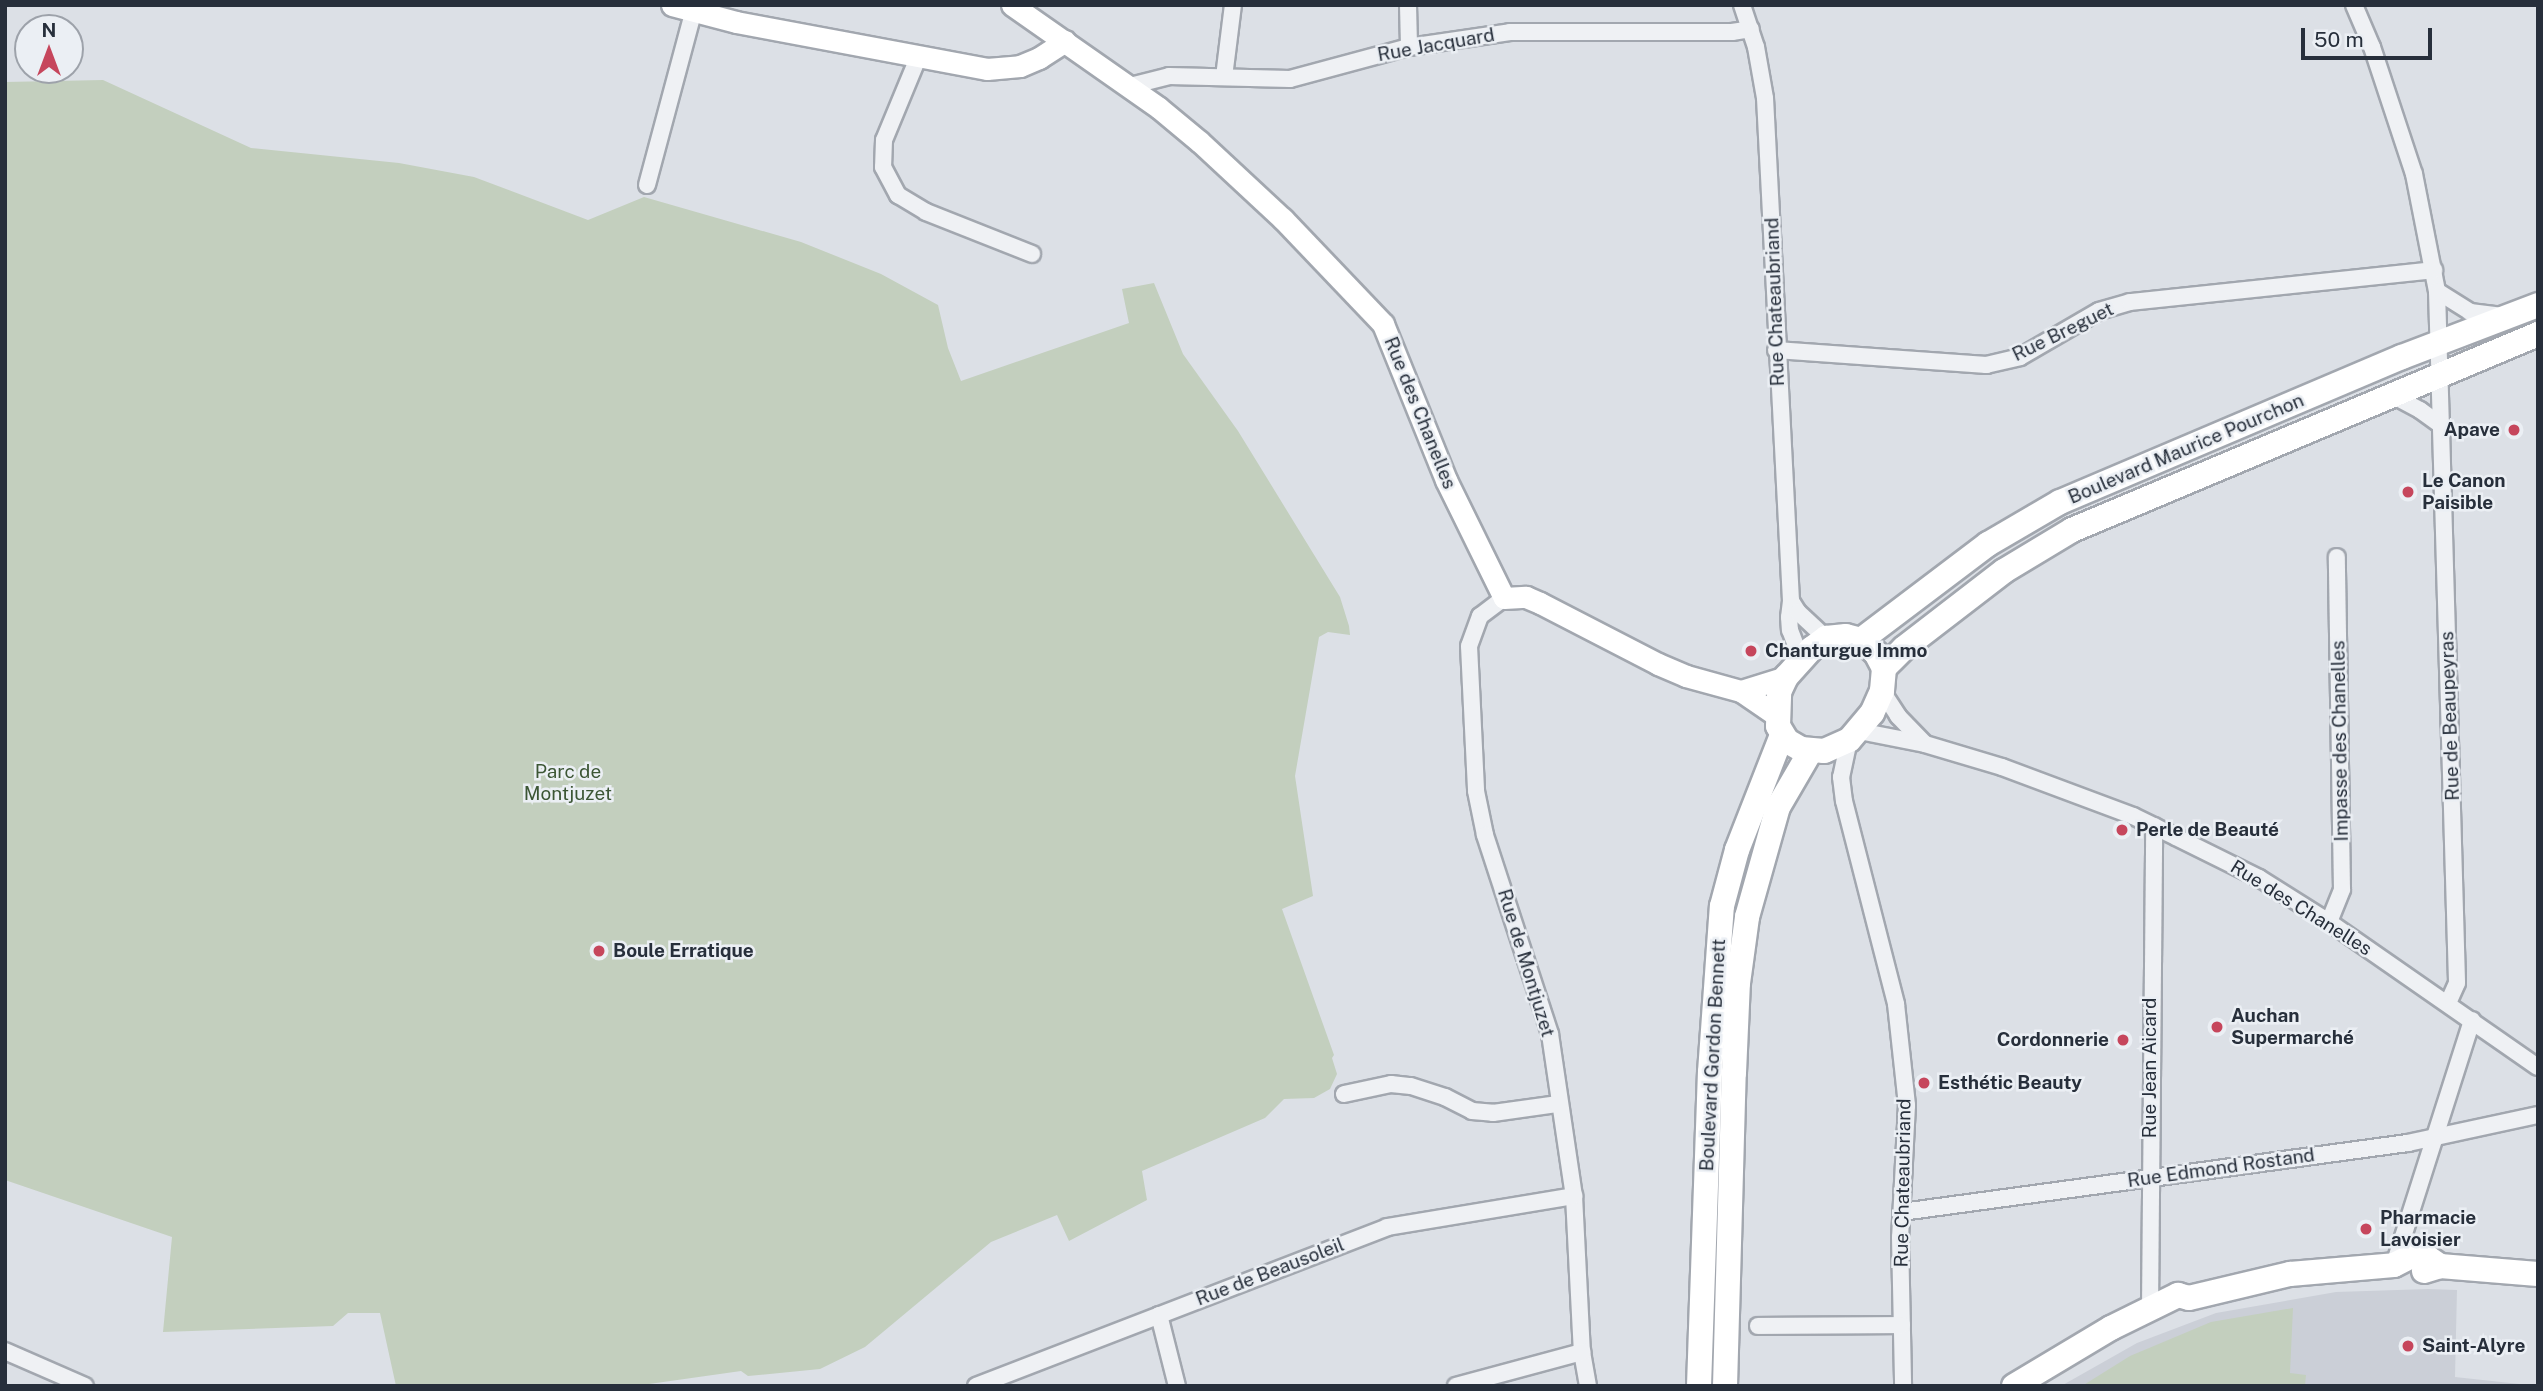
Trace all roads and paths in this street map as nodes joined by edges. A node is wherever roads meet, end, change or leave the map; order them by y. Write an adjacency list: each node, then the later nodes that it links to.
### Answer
1 (671, 5): 7 (street)
2 (1012, 5): 9 (street, Rue des Chanelles)
3 (1233, 5): 12 (street)
4 (1408, 5): 10 (street)
5 (1742, 5): 8 (street, Rue Chateaubriand)
6 (2354, 5): 16 (street, Rue de Beaupeyras)
7 (694, 10): 11 (street); 14 (street)
8 (1751, 29): 10 (street, Rue Jacquard); 22 (street, Rue Chateaubriand)
9 (1065, 41): 11 (street); 13 (street, Rue des Chanelles)
10 (1409, 47): 12 (street, Rue Jacquard)
11 (918, 58): 15 (street)
12 (1224, 77): 13 (street, Rue Jacquard)
13 (1126, 87): 27 (street, Rue des Chanelles)
14 (647, 185)
15 (1032, 254)
16 (2434, 270): 17 (street, Rue de Beaupeyras); 22 (street, Rue Breguet)
17 (2437, 291): 19 (street); 21 (street, Rue de Beaupeyras)
18 (2538, 305): 19 (main road, Boulevard Maurice Pourchon)
19 (2507, 317): 21 (main road, Boulevard Maurice Pourchon)
20 (2538, 334): 23 (main road, Boulevard Maurice Pourchon)
21 (2440, 342): 23 (street, Rue de Beaupeyras); 30 (main road, Boulevard Maurice Pourchon)
22 (1776, 350): 28 (street, Rue Chateaubriand)
23 (2441, 372): 24 (main road, Boulevard Maurice Pourchon); 25 (street, Rue de Beaupeyras)
24 (2390, 394): 25 (street); 33 (main road, Boulevard Maurice Pourchon)
25 (2442, 426): 42 (street, Rue de Beaupeyras)
26 (2337, 557): 41 (street, Impasse des Chanelles)
27 (1504, 598): 34 (street); 46 (street, Rue de Montjuzet)
28 (1791, 601): 29 (street); 31 (street, Rue Chateaubriand)
29 (1826, 638): 30 (main road); 31 (main road)
30 (1861, 640): 33 (main road)
31 (1801, 658): 32 (main road)
32 (1786, 677): 34 (street); 35 (main road)
33 (1883, 679): 36 (main road); 37 (street, Rue des Chanelles)
34 (1741, 691): 35 (street)
35 (1779, 725): 38 (main road); 65 (main road, Boulevard Gordon Bennett)
36 (1854, 736): 37 (street, Rue des Chanelles); 38 (main road); 39 (street, Rue Chateaubriand)
37 (1925, 744): 40 (street, Rue des Chanelles)
38 (1817, 752): 39 (street, Rue Chateaubriand); 66 (main road, Boulevard Gordon Bennett)
39 (1841, 778): 51 (street, Rue Chateaubriand)
40 (2154, 827): 41 (street, Rue des Chanelles); 49 (street, Rue Jean Aicard)
41 (2329, 922): 42 (street, Rue des Chanelles)
42 (2448, 1003): 43 (street, Rue des Chanelles)
43 (2472, 1020): 44 (street, Rue des Chanelles); 48 (street)
44 (2538, 1067)
45 (1344, 1094): 46 (street)
46 (1558, 1104): 50 (street, Rue de Montjuzet)
47 (2538, 1115): 48 (street, Rue Edmond Rostand)
48 (2433, 1138): 49 (street, Rue Edmond Rostand); 52 (street)
49 (2149, 1178): 51 (street, Rue Edmond Rostand); 54 (street, Rue Jean Aicard)
50 (1574, 1196): 55 (street, Rue de Beausoleil); 59 (street, Rue de Montjuzet)
51 (1902, 1212): 56 (street, Rue Chateaubriand)
52 (2393, 1265): 53 (main road); 54 (main road)
53 (2538, 1275)
54 (2150, 1310): 68 (main road)
55 (1159, 1315): 61 (street, Rue de Beausoleil); 62 (street)
56 (1902, 1325): 57 (street); 67 (street, Rue Chateaubriand)
57 (1758, 1326)
58 (5, 1351): 60 (street)
59 (1582, 1352): 63 (street); 64 (street, Rue de Montjuzet)
60 (85, 1386)
61 (976, 1386)
62 (1177, 1386)
63 (1456, 1386)
64 (1588, 1386)
65 (1699, 1386)
66 (1725, 1386)
67 (1903, 1386)
68 (2014, 1386)

